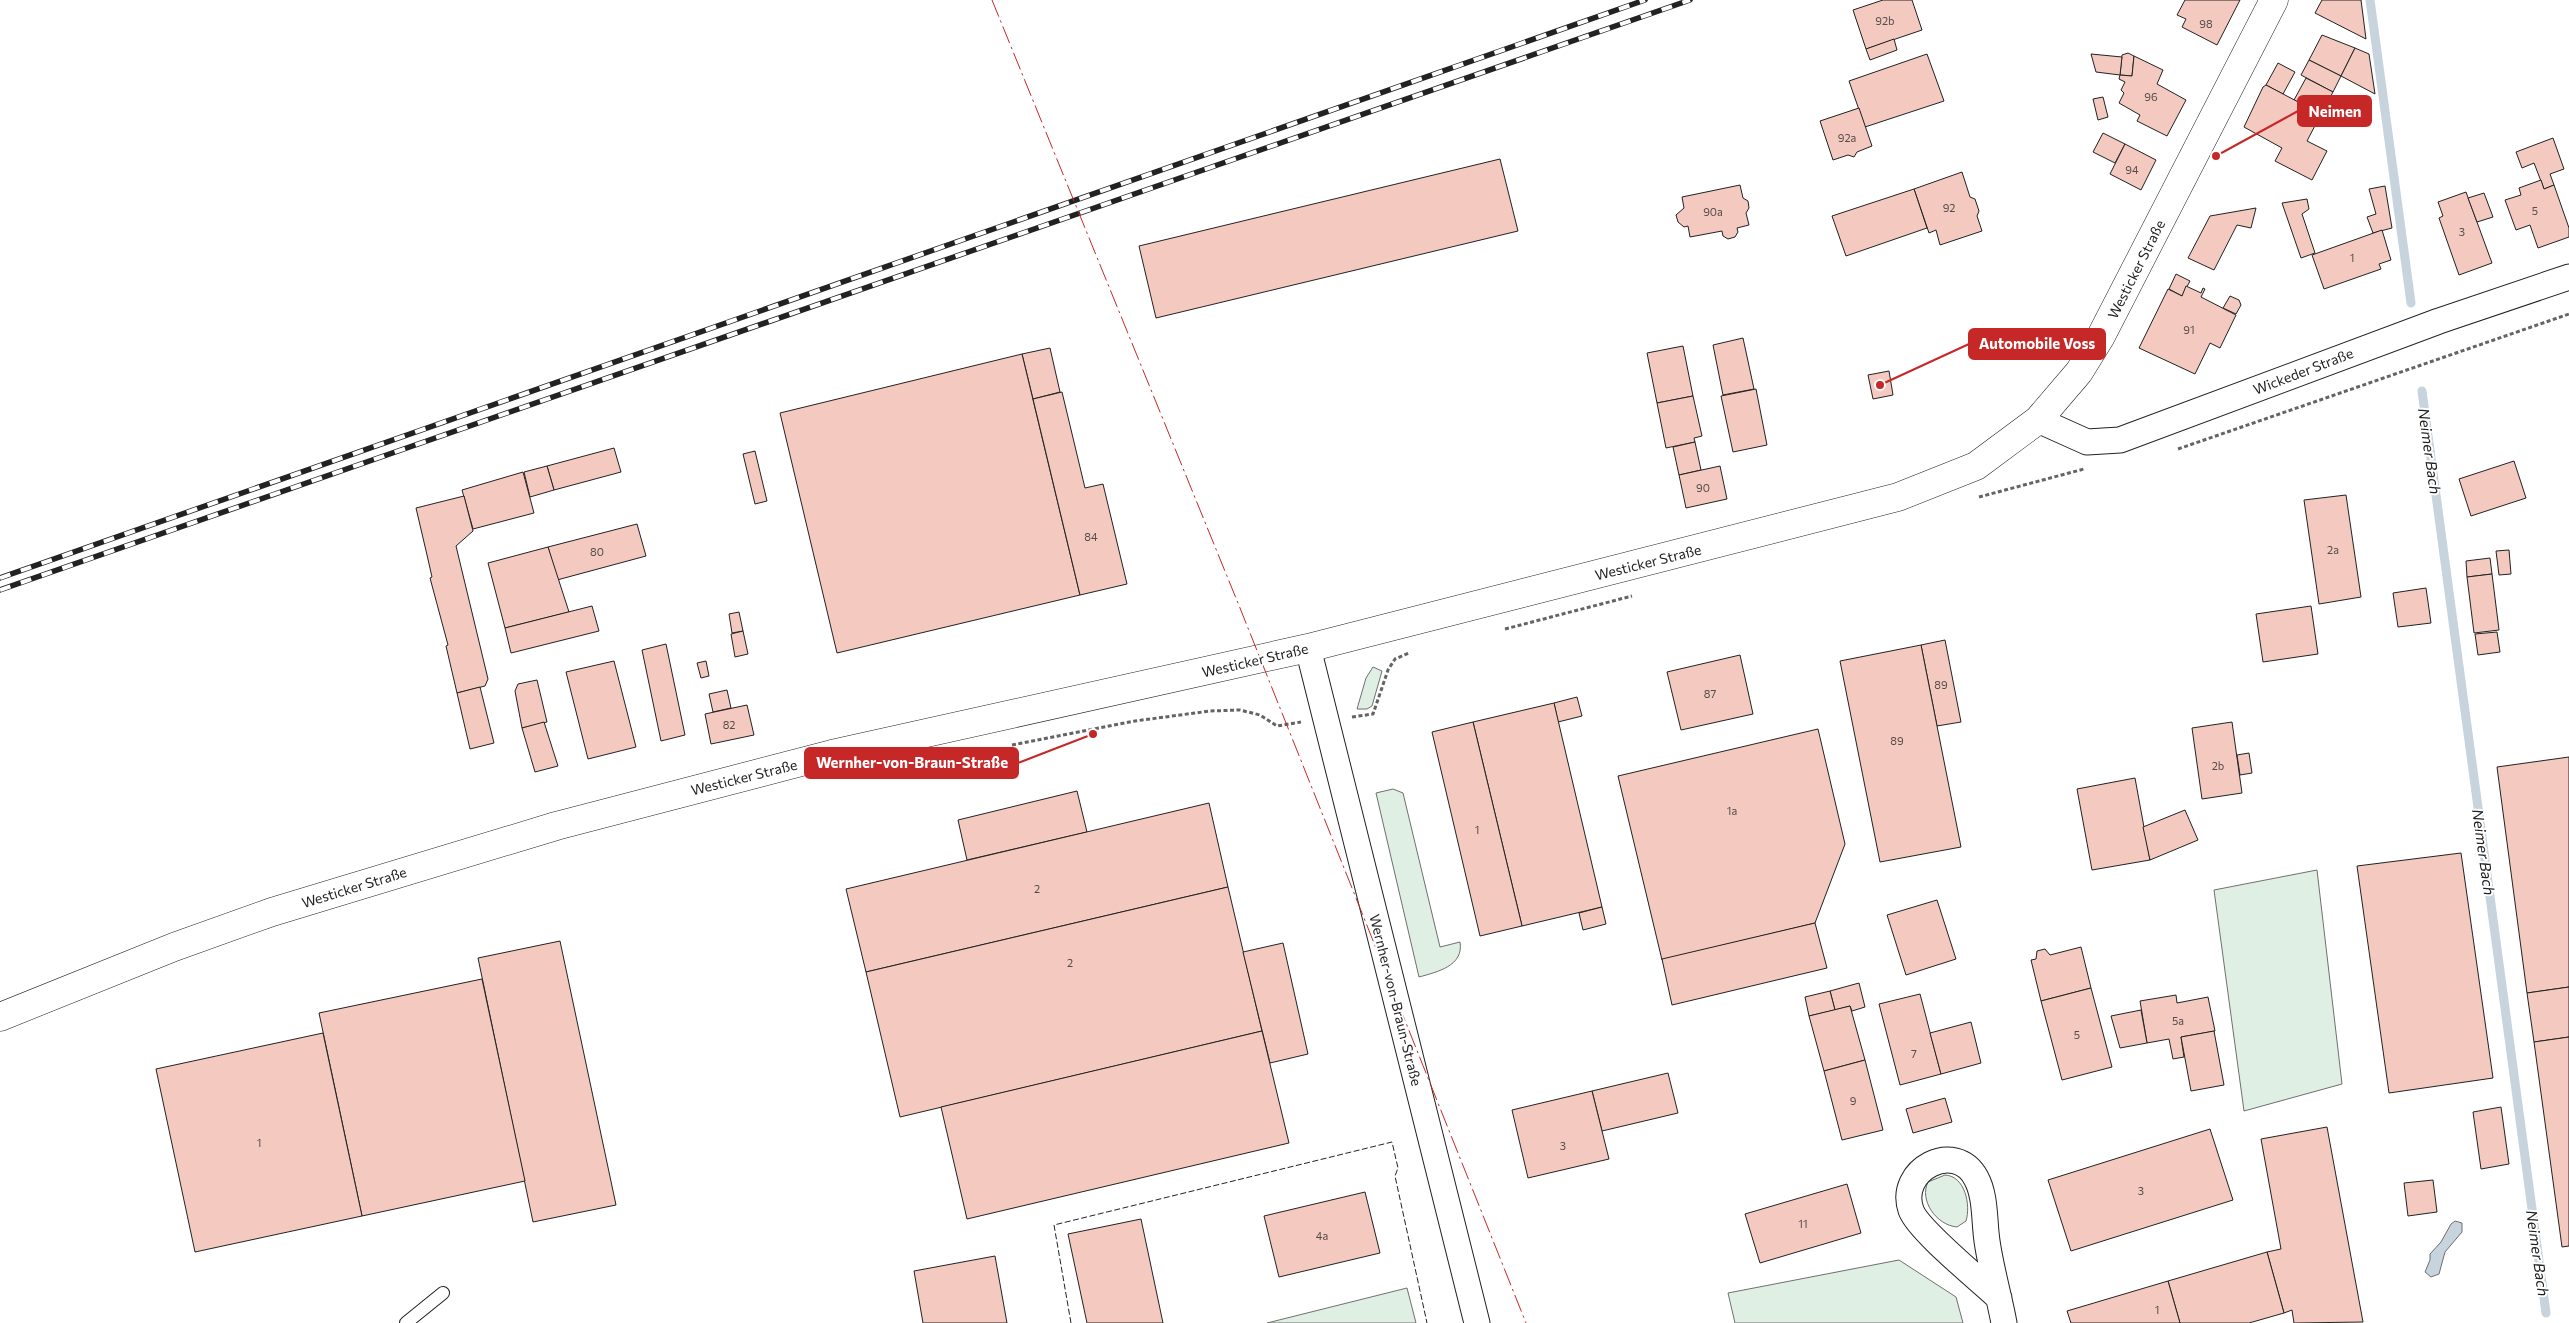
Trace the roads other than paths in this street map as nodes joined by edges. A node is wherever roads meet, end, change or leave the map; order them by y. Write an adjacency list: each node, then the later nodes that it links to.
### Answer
1 (2274, 0): 3 (main road, Westicker Straße)
2 (2569, 277): 3 (street, Wickeder Straße)
3 (2038, 420): 4 (main road, Westicker Straße)
4 (1308, 648): 5 (main road, Westicker Straße); 9 (street, Wernher-von-Braun-Straße)
5 (0, 1017)
6 (443, 1293): 8 (lane)
7 (1999, 1298): 7 (street); 10 (street)
8 (406, 1323)
9 (1477, 1323)
10 (2004, 1323)

